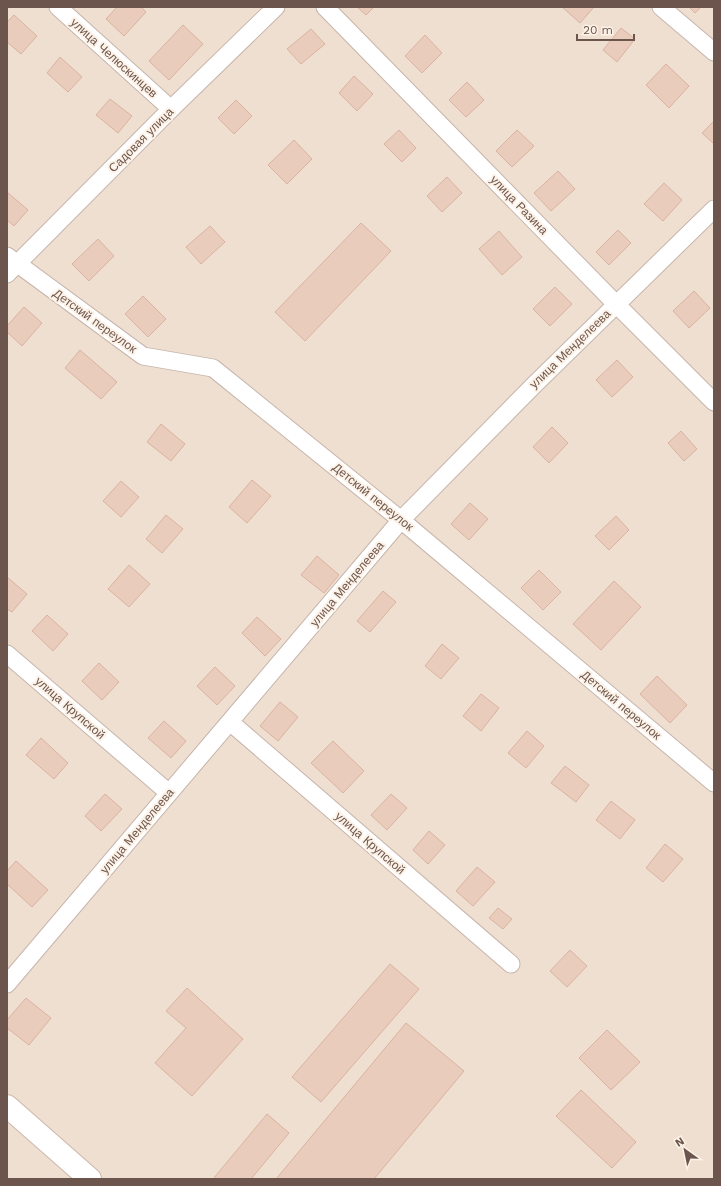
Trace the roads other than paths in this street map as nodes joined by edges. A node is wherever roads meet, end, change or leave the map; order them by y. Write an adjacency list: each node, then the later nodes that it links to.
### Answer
1 (58, 7): 6 (street, улица Челюскинцев)
2 (276, 7): 6 (street, Садовая улица)
3 (325, 7): 9 (street, улица Разина)
4 (661, 7): 5 (street)
5 (714, 52)
6 (171, 110): 8 (street, Садовая улица)
7 (714, 209): 9 (street, улица Менделеева)
8 (10, 265): 11 (street, Детский переулок)
9 (616, 304): 10 (street, улица Разина); 11 (street, улица Менделеева)
10 (714, 402)
11 (401, 520): 13 (street, улица Менделеева); 14 (street, Детский переулок)
12 (7, 654): 15 (street, улица Крупской)
13 (230, 722): 15 (street, улица Менделеева); 16 (street, улица Крупской)
14 (714, 783)
15 (169, 793): 17 (street, улица Менделеева)
16 (511, 964)
17 (7, 984)
18 (7, 1106): 19 (street)
19 (90, 1179)

